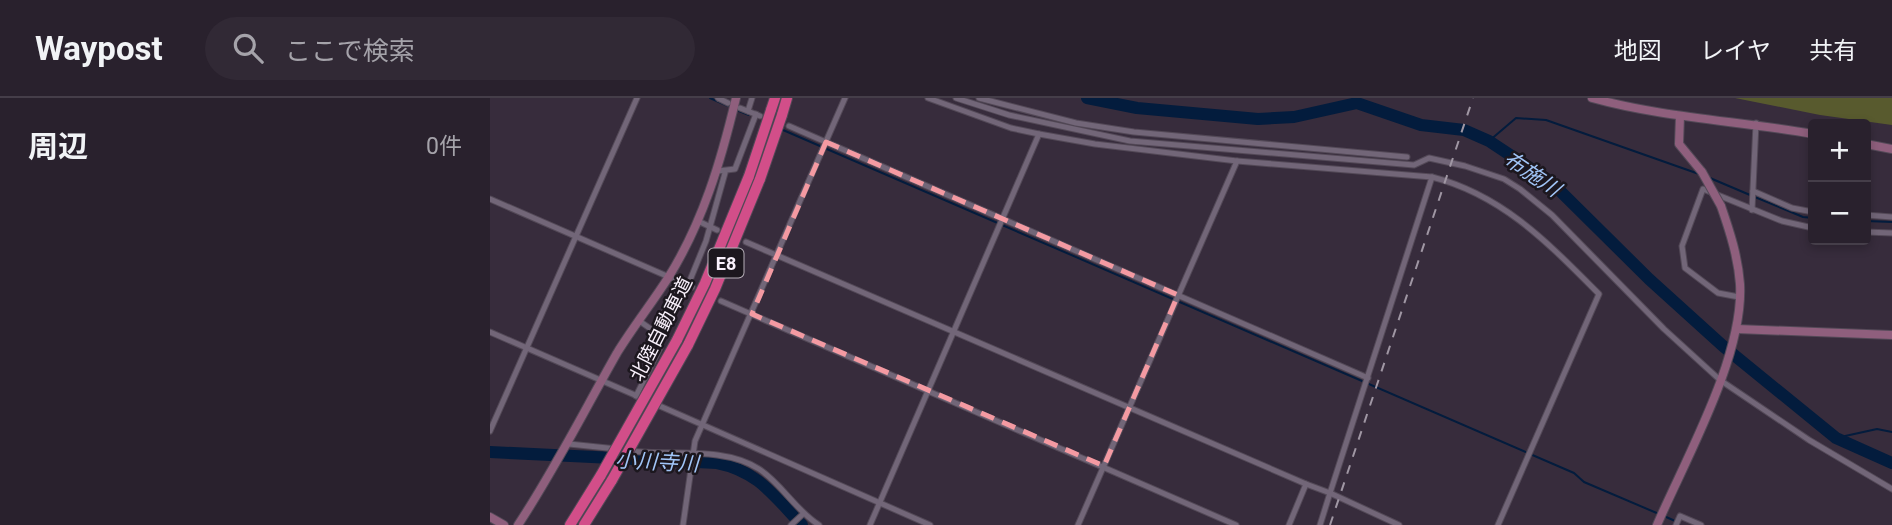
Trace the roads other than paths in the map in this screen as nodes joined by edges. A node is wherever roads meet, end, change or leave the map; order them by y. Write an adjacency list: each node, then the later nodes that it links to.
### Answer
1 (637, 98): 40 (street)
2 (718, 98): 11 (street)
3 (752, 98): 13 (street)
4 (775, 98): 14 (highway, 北陸自動車道 / E8)
5 (787, 98): 14 (highway, 北陸自動車道 / E8)
6 (845, 98): 20 (street)
7 (928, 98): 19 (street)
8 (956, 98): 58 (street)
9 (979, 98): 23 (street)
10 (1592, 98): 15 (street)
11 (732, 100): 25 (street)
12 (740, 108): 13 (street)
13 (748, 111): 25 (street)
14 (777, 113): 55 (highway, 北陸自動車道 / E8, bridge); 55 (highway, 北陸自動車道 / E8, bridge)
15 (1679, 116): 16 (street); 46 (street, bridge)
16 (1756, 123): 18 (street); 27 (street)
17 (789, 127): 20 (street)
18 (1808, 133)
19 (1039, 134): 24 (street); 33 (street)
20 (826, 142): 33 (street); 42 (street)
21 (1871, 145): 22 (street)
22 (1892, 149)
23 (1407, 157)
24 (1237, 161): 26 (street); 45 (street)
25 (722, 172): 34 (street); 35 (street)
26 (1432, 177): 57 (street); 89 (street)
27 (1754, 191): 29 (street); 30 (street)
28 (490, 199): 40 (street)
29 (1752, 210): 36 (street); 46 (street)
30 (1808, 211)
31 (1871, 215): 32 (street)
32 (1892, 217)
33 (1003, 220): 45 (street); 51 (street)
34 (698, 221): 35 (street); 43 (street)
35 (708, 226): 37 (street); 44 (street)
36 (1808, 227)
37 (717, 230)
38 (1871, 232): 39 (street)
39 (1892, 233)
40 (576, 237): 43 (street); 56 (street)
41 (746, 242): 42 (street)
42 (778, 254): 48 (street); 51 (street)
43 (669, 277): 44 (street); 49 (street)
44 (690, 286): 53 (street)
45 (1178, 295): 57 (street); 62 (street)
46 (1739, 297): 50 (street)
47 (721, 301): 48 (street)
48 (752, 314): 60 (street); 63 (street)
49 (638, 320): 53 (street); 59 (street)
50 (1737, 329): 54 (street); 58 (street)
51 (954, 331): 60 (street); 62 (street)
52 (490, 332): 56 (street)
53 (658, 334): 61 (street)
54 (1892, 335)
55 (682, 343): 68 (highway, 北陸自動車道 / E8, bridge)
56 (527, 348): 59 (street); 64 (street)
57 (1368, 378): 71 (street)
58 (1721, 378): 70 (street); 90 (street)
59 (602, 381): 61 (street); 65 (street)
60 (928, 391): 67 (street); 72 (street)
61 (636, 396): 63 (street)
62 (1129, 408): 67 (street); 69 (street)
63 (704, 426): 66 (street); 72 (street)
64 (490, 431)
65 (569, 444): 66 (street); 77 (street)
66 (692, 454): 73 (street); 80 (street)
67 (1104, 466): 84 (street); 85 (street)
68 (607, 477): 78 (highway, 北陸自動車道 / E8); 79 (highway, 北陸自動車道 / E8)
69 (1306, 484): 71 (street); 86 (street)
70 (1892, 489)
71 (1330, 494): 87 (street); 88 (street)
72 (879, 503): 82 (street); 83 (street)
73 (803, 514): 75 (street); 81 (street)
74 (490, 517): 76 (street)
75 (792, 524)
76 (504, 525)
77 (518, 525)
78 (570, 525)
79 (583, 525)
80 (683, 525)
81 (819, 525)
82 (870, 525)
83 (930, 525)
84 (1078, 525)
85 (1237, 525)
86 (1289, 525)
87 (1320, 525)
88 (1399, 525)
89 (1498, 525)
90 (1657, 525)
91 (1676, 525): 92 (street)
92 (1701, 525)

